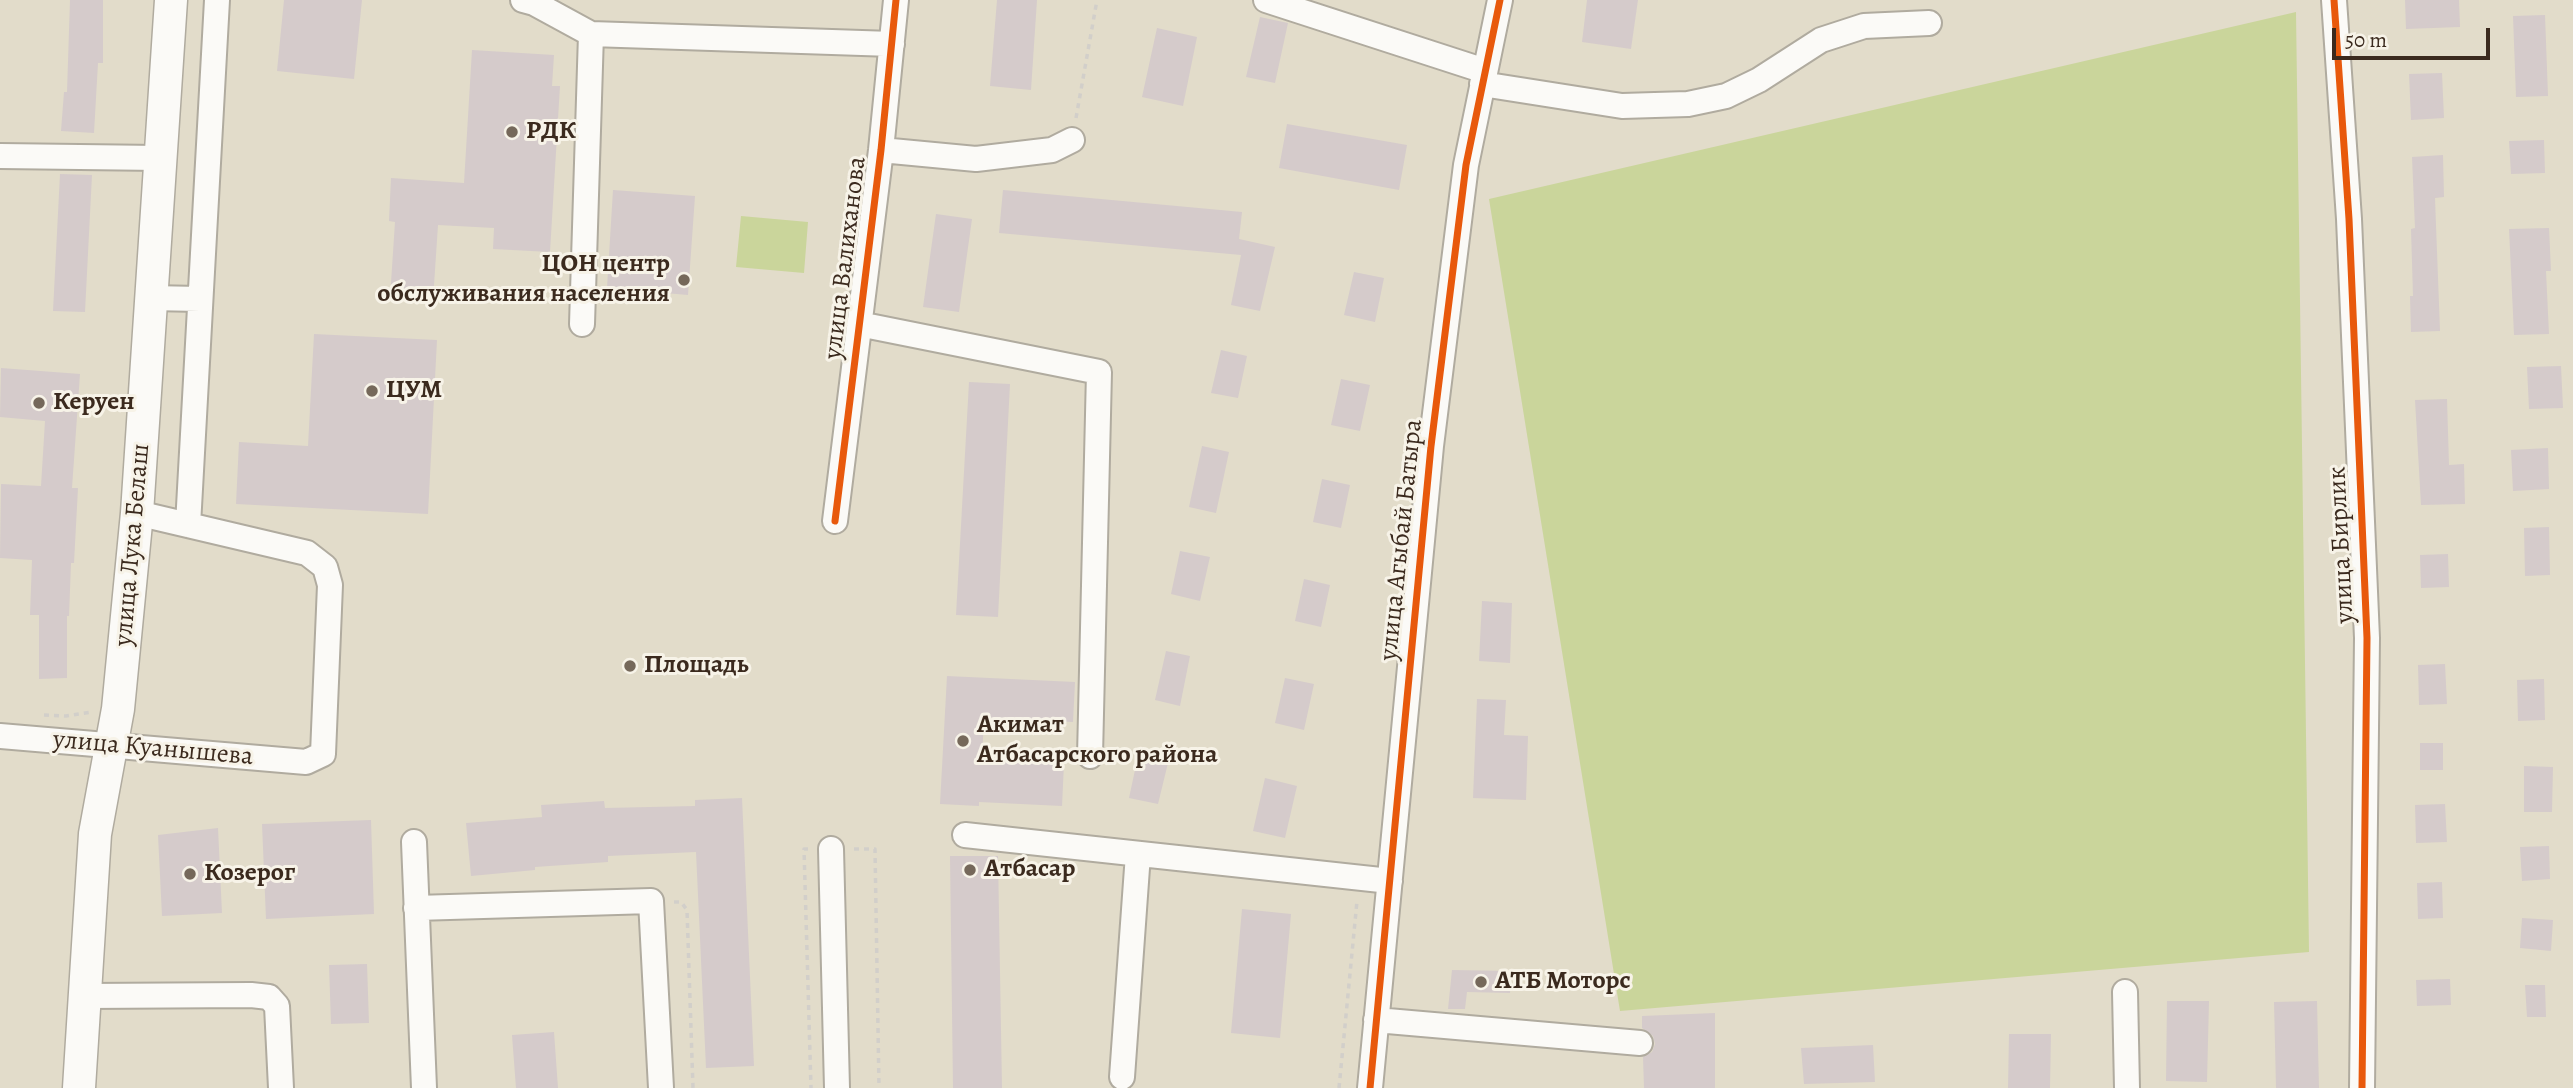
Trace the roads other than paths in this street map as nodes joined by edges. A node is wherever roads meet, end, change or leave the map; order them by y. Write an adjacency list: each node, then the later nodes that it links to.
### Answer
1 (171, 0): 15 (main road, улица Лука Белаш)
2 (217, 0): 17 (street)
3 (523, 0): 9 (street)
4 (896, 0): 10 (street, улица Валиханова)
5 (1266, 0): 11 (street)
6 (1500, 0): 11 (street, улица Агыбай Батыра)
7 (2334, 0): 44 (street, улица Бирлик)
8 (1929, 23): 11 (street)
9 (591, 34): 10 (street); 18 (street)
10 (892, 44): 13 (street, улица Валиханова)
11 (1484, 78): 30 (street, улица Агыбай Батыра)
12 (1072, 140): 13 (street)
13 (881, 150): 19 (street, улица Валиханова)
14 (0, 156): 15 (street)
15 (159, 158): 16 (main road, улица Лука Белаш)
16 (150, 298): 17 (street); 20 (main road, улица Лука Белаш)
17 (200, 299): 22 (street)
18 (582, 324)
19 (859, 324): 21 (street, улица Валиханова); 25 (street)
20 (137, 513): 22 (street); 24 (main road, улица Лука Белаш)
21 (835, 521)
22 (188, 525): 24 (street, улица Куанышева)
23 (0, 736): 24 (street, улица Куанышева)
24 (110, 744): 33 (main road, улица Лука Белаш)
25 (1090, 756)
26 (965, 835): 29 (street)
27 (414, 842): 31 (street)
28 (831, 849): 41 (street)
29 (1138, 854): 30 (street); 36 (street)
30 (1390, 881): 34 (street, улица Агыбай Батыра)
31 (416, 908): 39 (street); 40 (street)
32 (2125, 992): 43 (street)
33 (85, 996): 37 (main road, улица Лука Белаш); 38 (street)
34 (1376, 1020): 35 (street); 42 (street, улица Агыбай Батыра)
35 (1640, 1043)
36 (1122, 1077)
37 (79, 1088)
38 (281, 1088)
39 (424, 1088)
40 (661, 1088)
41 (837, 1088)
42 (1370, 1088)
43 (2127, 1088)
44 (2362, 1088)

